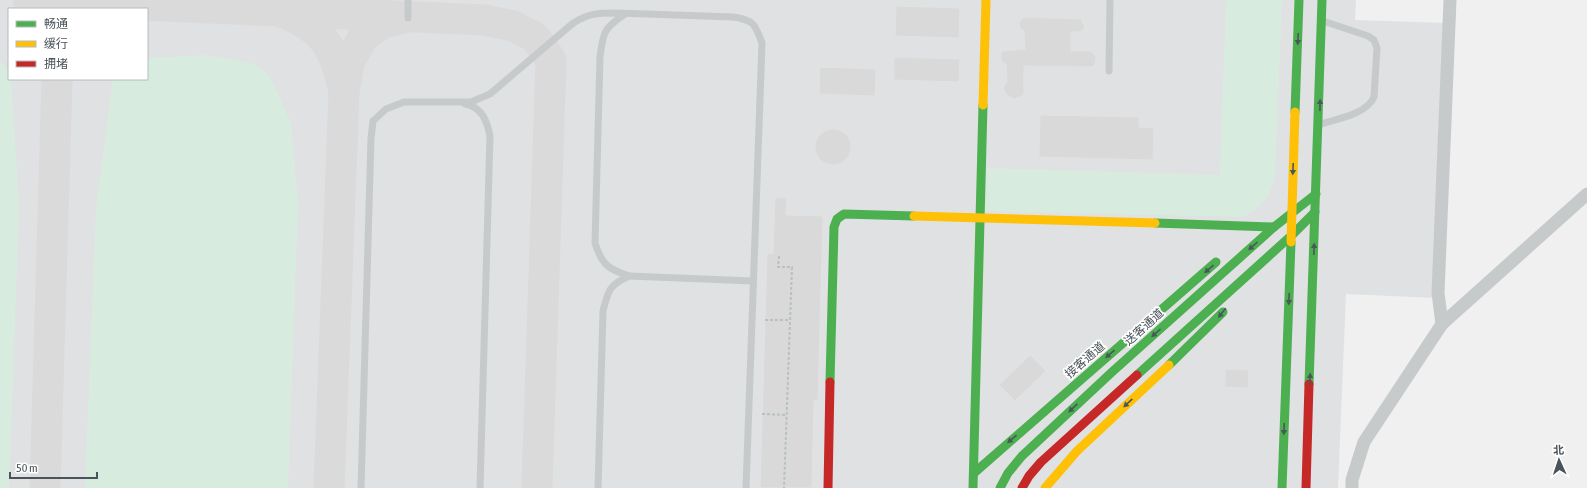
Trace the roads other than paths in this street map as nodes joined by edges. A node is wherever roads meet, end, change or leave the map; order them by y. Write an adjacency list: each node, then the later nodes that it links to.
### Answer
1 (408, 0): 8 (lane)
2 (986, 0): 17 (main road)
3 (1110, 0): 10 (lane)
4 (1299, 0): 16 (main road, one-way to 16)
5 (1322, 0): 9 (main road)
6 (1450, 0): 26 (street)
7 (625, 14): 11 (lane); 23 (lane); 24 (lane)
8 (408, 18)
9 (1322, 21): 12 (main road, one-way to 9); 12 (lane)
10 (1109, 71)
11 (457, 103): 28 (lane); 29 (lane)
12 (1319, 125): 13 (main road)
13 (1316, 194): 15 (main road); 16 (main road, 送客通道)
14 (1587, 194): 26 (street)
15 (1315, 212): 20 (main road); 38 (main road, one-way to 15)
16 (1291, 213): 19 (main road, 送客通道); 20 (main road)
17 (980, 218): 18 (main road); 27 (main road); 32 (main road)
18 (1261, 227): 19 (main road); 21 (main road)
19 (1274, 228): 34 (main road, 送客通道, one-way to 34)
20 (1292, 235): 25 (main road); 37 (main road, one-way to 37)
21 (1246, 237)
22 (1223, 256): 27 (main road, 接客通道, one-way to 27)
23 (629, 276): 24 (lane); 30 (lane)
24 (753, 280): 31 (lane)
25 (1242, 280): 35 (main road); 36 (main road, one-way to 36)
26 (1442, 324): 39 (street)
27 (974, 472): 33 (main road)
28 (361, 488)
29 (480, 488)
30 (598, 488)
31 (746, 488)
32 (828, 488)
33 (973, 488)
34 (1000, 488)
35 (1022, 488)
36 (1045, 488)
37 (1282, 488)
38 (1306, 488)
39 (1352, 488)

